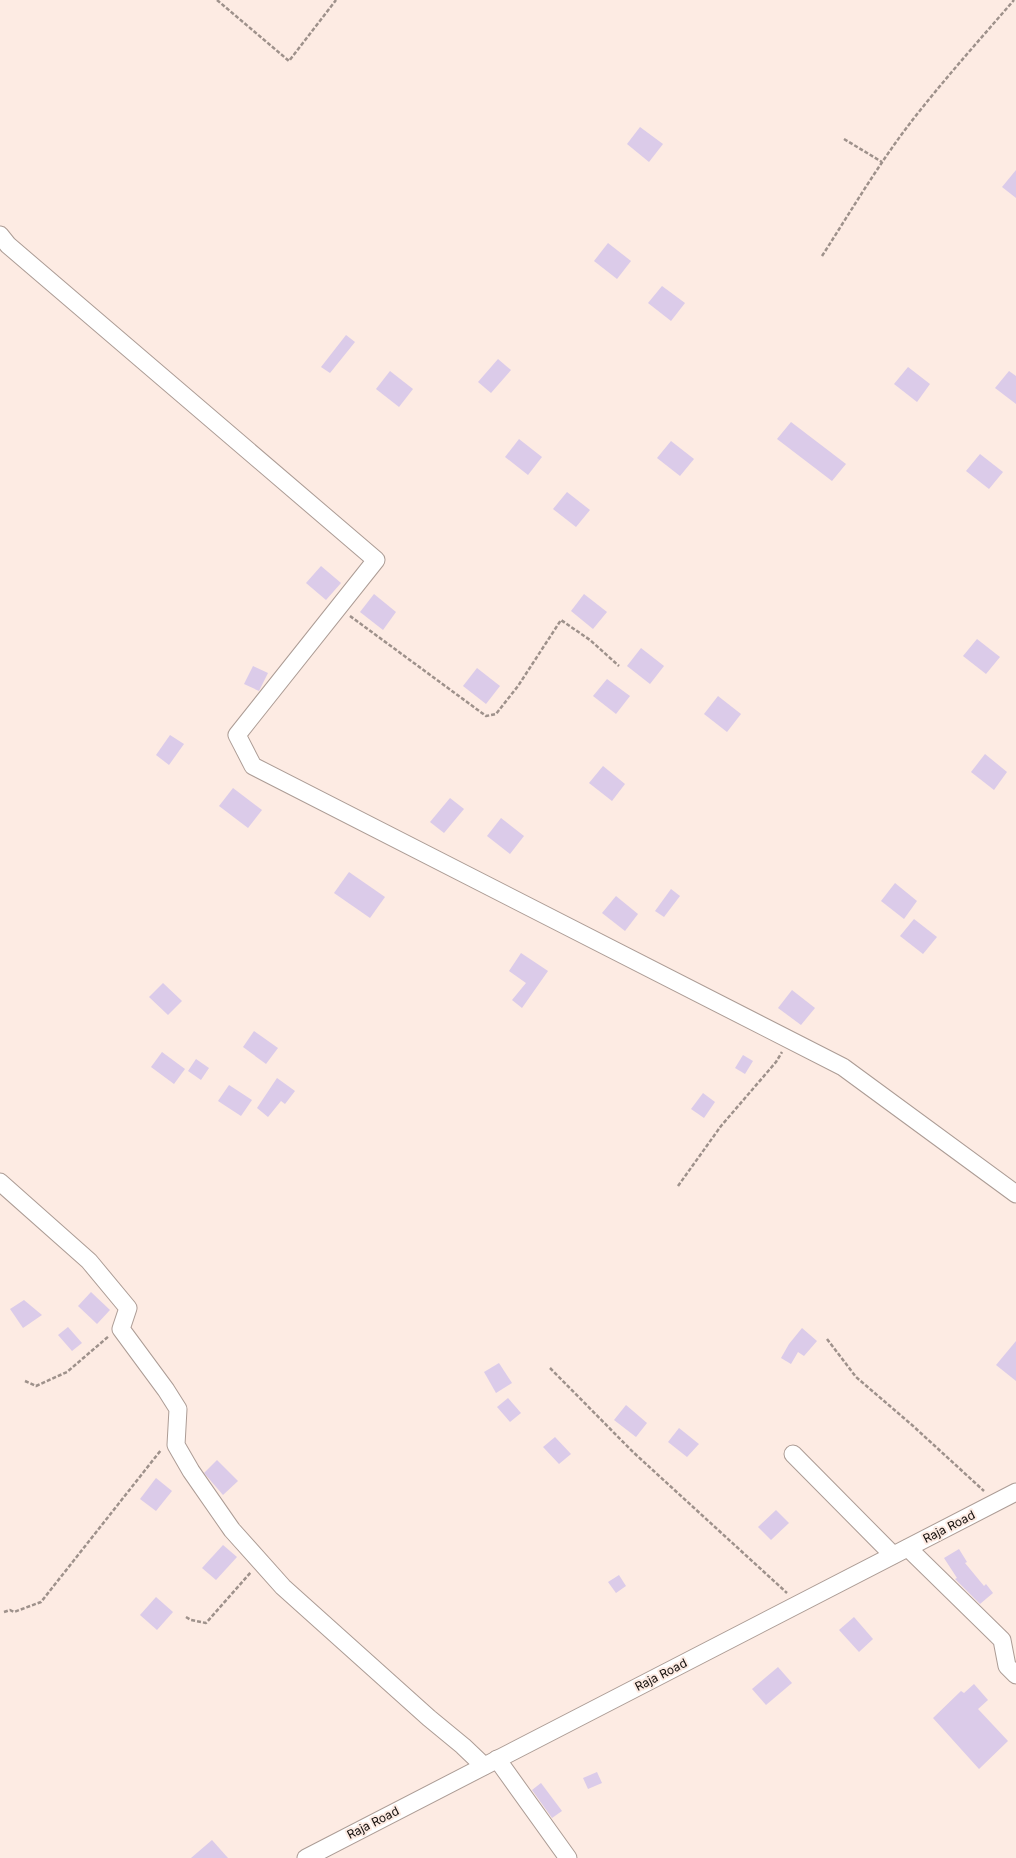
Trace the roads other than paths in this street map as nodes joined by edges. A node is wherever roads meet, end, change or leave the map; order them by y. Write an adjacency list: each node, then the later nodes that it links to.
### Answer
1 (3, 245): 3 (street)
2 (0, 1182): 8 (street)
3 (1016, 1194)
4 (793, 1454): 6 (street)
5 (1016, 1492): 6 (street, Raja Road)
6 (901, 1551): 7 (street); 8 (street, Raja Road)
7 (1016, 1675)
8 (490, 1763): 9 (street, Raja Road); 10 (street)
9 (306, 1858)
10 (568, 1858)

